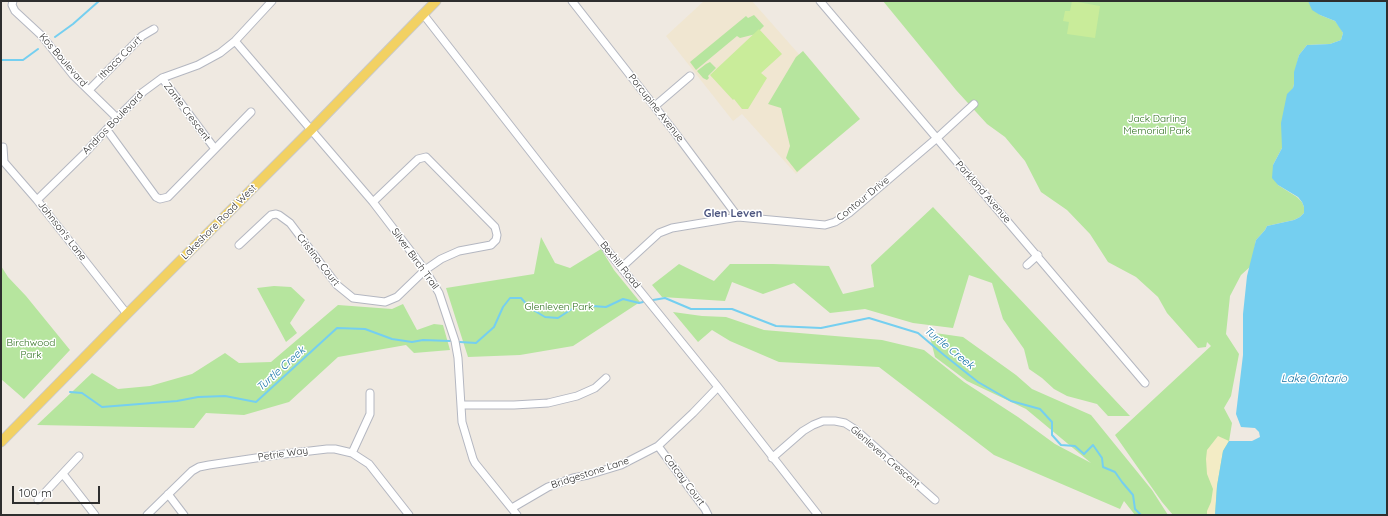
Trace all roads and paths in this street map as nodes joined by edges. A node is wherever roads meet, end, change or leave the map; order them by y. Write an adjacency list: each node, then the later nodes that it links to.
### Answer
1 (13, 1): 11 (street, Kos Boulevard)
2 (272, 1): 8 (street, Andros Boulevard)
3 (436, 1): 6 (main road, Lakeshore Road West)
4 (572, 1): 13 (street, Porcupine Avenue)
5 (820, 1): 18 (street, Parkland Avenue)
6 (423, 14): 17 (main road, Lakeshore Road West); 27 (street, Bexhill Road)
7 (154, 30): 11 (street, Ithaca Court)
8 (234, 41): 10 (street, Andros Boulevard); 17 (street, Silver Birch Trail)
9 (690, 76): 13 (street)
10 (162, 78): 15 (street, Andros Boulevard); 20 (street, Zante Crescent)
11 (89, 90): 15 (street, Kos Boulevard)
12 (974, 104): 18 (street, Contour Drive)
13 (655, 106): 23 (street, Porcupine Avenue)
14 (251, 112): 20 (street)
15 (117, 118): 16 (street, Andros Boulevard)
16 (107, 130): 20 (street, Zante Crescent); 21 (street, Andros Boulevard)
17 (311, 130): 22 (street, Silver Birch Trail); 29 (main road, Lakeshore Road West)
18 (937, 138): 23 (street, Contour Drive); 25 (street, Parkland Avenue)
19 (3, 147): 21 (street, Johnson's Lane)
20 (215, 149)
21 (37, 200): 29 (street, Johnson's Lane)
22 (373, 202): 28 (street, Silver Birch Trail); 28 (street, Cristina Court)
23 (738, 217): 27 (street, Contour Drive)
24 (239, 245): 28 (street, Cristina Court)
25 (1038, 255): 26 (street); 31 (street, Parkland Avenue)
26 (1027, 265)
27 (622, 267): 32 (street, Bexhill Road)
28 (425, 270): 34 (street, Silver Birch Trail)
29 (127, 314): 35 (main road, Lakeshore Road West)
30 (606, 378): 34 (street)
31 (1145, 383)
32 (718, 387): 36 (street, Bridgestone Lane); 39 (street, Bexhill Road)
33 (370, 393): 37 (street)
34 (461, 405): 44 (street, Silver Birch Trail)
35 (1, 442)
36 (658, 446): 44 (street, Bridgestone Lane); 50 (street, Catcay Court)
37 (352, 453): 41 (street, Petrie Way); 48 (street, Petrie Way)
38 (79, 456): 40 (street)
39 (772, 458): 43 (street, Glenleven Crescent); 51 (street, Bexhill Road)
40 (63, 474): 42 (street); 45 (street)
41 (168, 494): 46 (street, Petrie Way); 47 (street)
42 (38, 500)
43 (935, 500)
44 (512, 508): 49 (street, Silver Birch Trail)
45 (95, 515)
46 (147, 515)
47 (184, 515)
48 (409, 515)
49 (517, 515)
50 (708, 515)
51 (818, 515)

